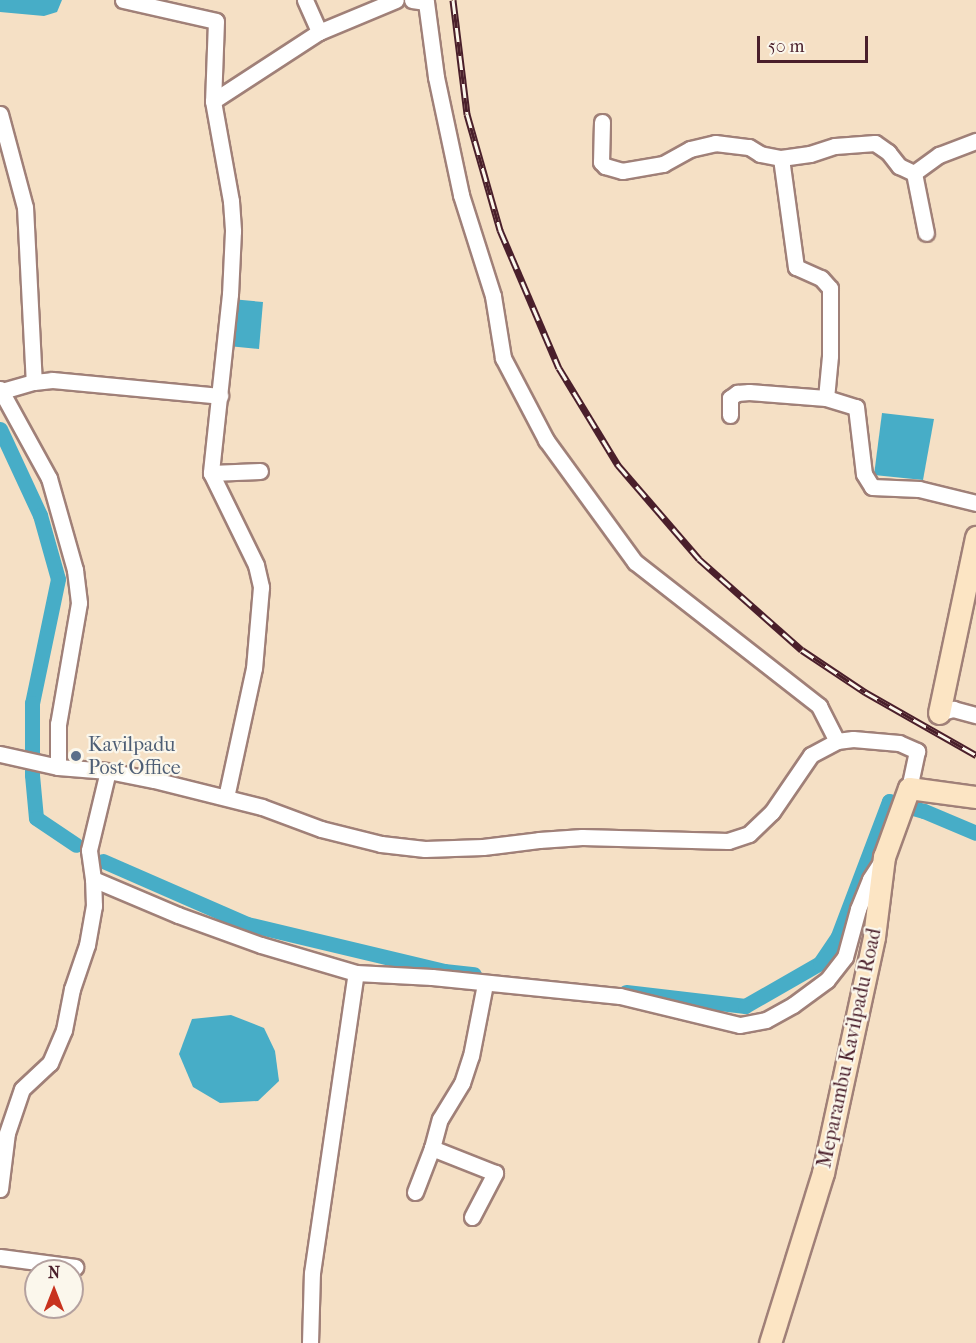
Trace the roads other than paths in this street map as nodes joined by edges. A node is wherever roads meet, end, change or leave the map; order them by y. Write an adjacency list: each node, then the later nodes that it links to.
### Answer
1 (123, 0): 6 (street)
2 (305, 0): 5 (street)
3 (396, 0): 5 (street)
4 (412, 0): 24 (street)
5 (319, 32): 6 (street)
6 (213, 101): 15 (street)
7 (0, 114): 13 (street)
8 (602, 122): 10 (street)
9 (976, 141): 11 (street)
10 (782, 158): 11 (street); 16 (street)
11 (914, 172): 12 (street)
12 (926, 233)
13 (34, 382): 14 (street); 15 (street)
14 (1, 390): 26 (street)
15 (220, 396): 19 (street)
16 (826, 398): 17 (street); 20 (street)
17 (730, 415)
18 (260, 471): 19 (street)
19 (211, 473): 30 (street)
20 (976, 503)
21 (976, 545): 22 (main road)
22 (939, 713): 23 (street)
23 (976, 715)
24 (837, 741): 28 (street, Meparambu Kavilpadu Road); 30 (street)
25 (0, 754): 26 (street)
26 (58, 767): 27 (street)
27 (108, 771): 30 (street); 32 (street)
28 (909, 788): 29 (main road); 31 (main road, Meparambu Kavilpadu Road)
29 (976, 796)
30 (226, 797)
31 (884, 857): 34 (street); 42 (main road, Meparambu Kavilpadu Road)
32 (93, 879): 33 (street); 36 (street)
33 (356, 973): 34 (street); 41 (street)
34 (485, 984): 35 (street)
35 (432, 1148): 37 (street); 38 (street)
36 (0, 1189)
37 (415, 1192)
38 (472, 1217)
39 (0, 1257): 40 (street)
40 (24, 1260)
41 (310, 1343)
42 (770, 1343)

